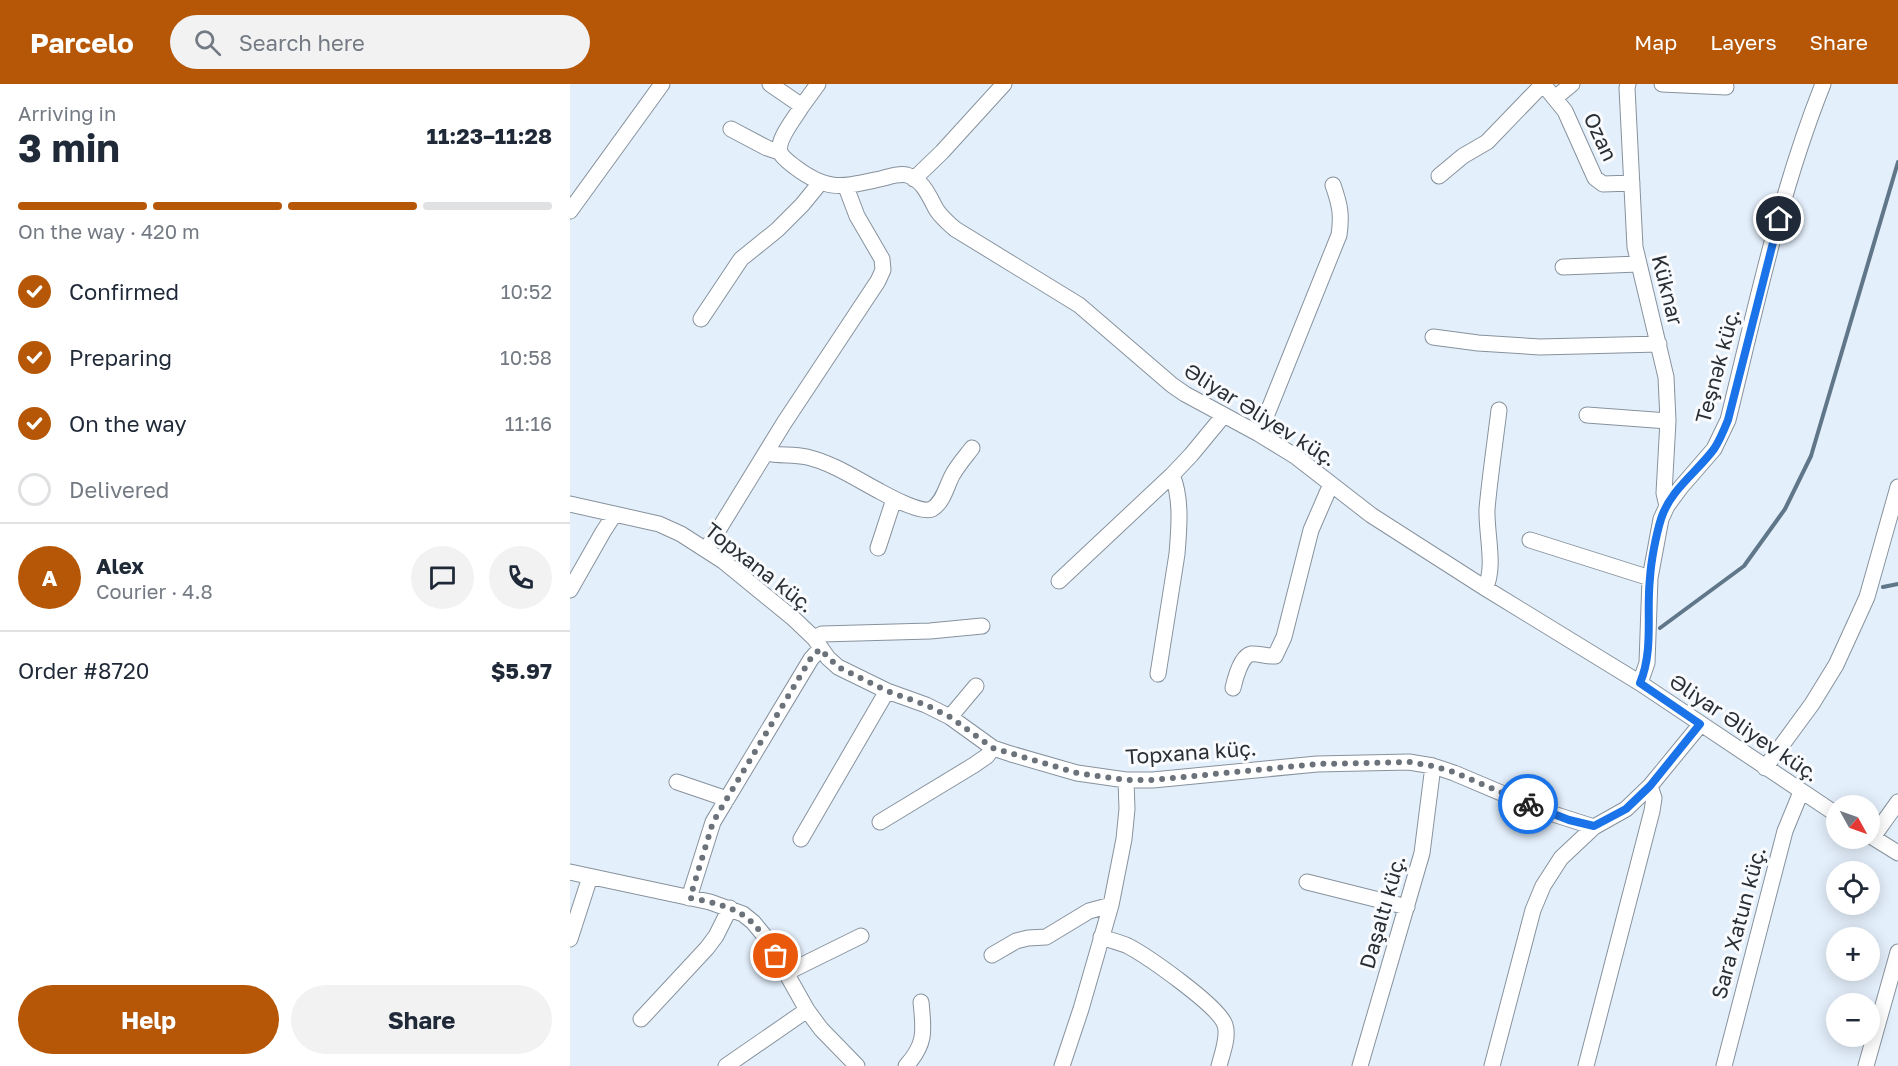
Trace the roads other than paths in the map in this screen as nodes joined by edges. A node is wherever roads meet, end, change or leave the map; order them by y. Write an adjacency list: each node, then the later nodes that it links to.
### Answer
1 (662, 84): 21 (street)
2 (770, 84): 12 (street)
3 (818, 84): 12 (street)
4 (1004, 84): 16 (street)
5 (1543, 84): 11 (street, Ozan); 15 (street)
6 (1572, 84): 11 (street)
7 (1628, 84): 18 (street, Küknar)
8 (1662, 84): 10 (street)
9 (1823, 84): 39 (street, Teşnək küç.)
10 (1726, 87)
11 (1555, 98): 18 (street, Ozan)
12 (802, 106): 14 (street)
13 (731, 129): 14 (street)
14 (779, 152): 17 (street)
15 (1438, 176)
16 (914, 179): 20 (street); 28 (street, Əliyar Əliyev küç.)
17 (819, 183): 20 (street); 24 (street)
18 (1632, 183): 22 (street, Küknar)
19 (1333, 185): 31 (street)
20 (846, 187): 33 (street)
21 (570, 211)
22 (1638, 264): 23 (street); 26 (street, Küknar)
23 (1563, 267)
24 (701, 318)
25 (1433, 337): 26 (street)
26 (1659, 344): 30 (street, Küknar)
27 (1499, 410): 46 (street)
28 (1224, 415): 31 (street, Əliyar Əliyev küç.); 34 (street)
29 (1587, 415): 30 (street)
30 (1668, 421): 39 (street, Küknar)
31 (1259, 434): 35 (street, Əliyar Əliyev küç.)
32 (972, 448): 37 (street)
33 (766, 453): 37 (street); 43 (street)
34 (1172, 475): 45 (street); 50 (street)
35 (1331, 483): 46 (street, Əliyar Əliyev küç.); 53 (street)
36 (1898, 487): 59 (street)
37 (894, 499): 42 (street)
38 (570, 504): 40 (street, Topxana küç.)
39 (1667, 506): 44 (street, Teşnək küç.)
40 (614, 514): 43 (street, Topxana küç.); 47 (street)
41 (1530, 540): 44 (street)
42 (878, 548)
43 (706, 550): 49 (street, Topxana küç.)
44 (1650, 578): 51 (street, Teşnək küç.)
45 (1059, 581)
46 (1485, 588): 51 (street, Əliyar Əliyev küç.)
47 (570, 590)
48 (982, 626): 49 (street)
49 (817, 644): 54 (street, Topxana küç.); 64 (street)
50 (1158, 674)
51 (1640, 683): 56 (street, Əliyar Əliyev küç.)
52 (976, 686): 55 (street)
53 (1233, 688)
54 (887, 691): 55 (street, Topxana küç.); 70 (street)
55 (950, 717): 57 (street, Topxana küç.)
56 (1700, 724): 59 (street, Əliyar Əliyev küç.); 62 (street)
57 (993, 748): 60 (street, Topxana küç.); 67 (street)
58 (1433, 766): 60 (street, Topxana küç.); 69 (street, Topxana küç.); 78 (street, Daşaltı küç.)
59 (1765, 768): 63 (street, Əliyar Əliyev küç.)
60 (1126, 780): 77 (street)
61 (677, 783): 64 (street)
62 (1650, 786): 69 (street); 96 (street)
63 (1801, 792): 66 (street, Əliyar Əliyev küç.); 97 (street, Sara Xatun küç.)
64 (727, 799): 76 (street)
65 (1898, 802): 68 (street)
66 (1826, 808)
67 (880, 822)
68 (1880, 825)
69 (1594, 826): 95 (street)
70 (801, 839)
71 (1880, 841): 72 (street)
72 (1898, 852)
73 (570, 872): 74 (street)
74 (590, 877): 76 (street); 82 (street)
75 (1307, 882): 78 (street)
76 (690, 898): 79 (street)
77 (1111, 905): 81 (street); 84 (street)
78 (1407, 907): 94 (street, Daşaltı küç.)
79 (730, 908): 85 (street); 88 (street)
80 (861, 936): 85 (street)
81 (1101, 937): 92 (street); 93 (street)
82 (570, 939)
83 (1898, 952): 98 (street)
84 (992, 956)
85 (786, 973): 87 (street)
86 (921, 1002): 91 (street)
87 (807, 1010): 89 (street); 90 (street)
88 (641, 1018)
89 (726, 1066)
90 (857, 1066)
91 (906, 1066)
92 (1062, 1066)
93 (1219, 1066)
94 (1360, 1066)
95 (1492, 1066)
96 (1586, 1066)
97 (1724, 1066)
98 (1866, 1066)

